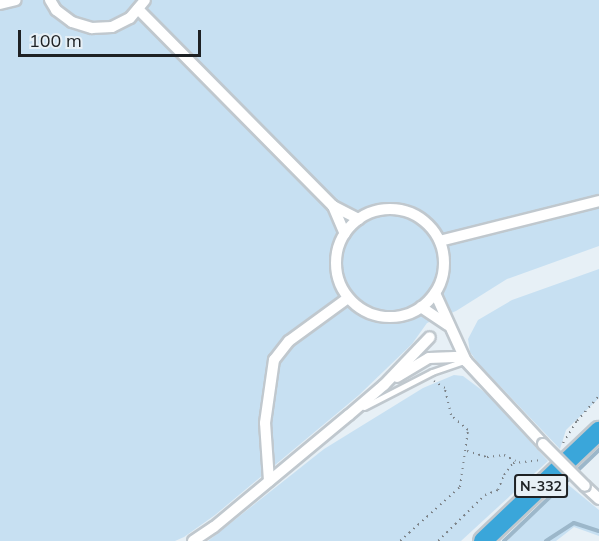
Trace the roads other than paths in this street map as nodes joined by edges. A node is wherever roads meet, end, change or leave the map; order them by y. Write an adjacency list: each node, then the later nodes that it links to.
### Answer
1 (16, 0): 3 (street)
2 (50, 0): 4 (street)
3 (0, 4)
4 (142, 4): 6 (street)
5 (599, 201): 9 (street)
6 (333, 206): 7 (street); 8 (street)
7 (360, 219): 8 (street); 9 (street)
8 (345, 234): 11 (street)
9 (440, 241): 10 (street)
10 (435, 293): 12 (street); 13 (street)
11 (348, 298): 12 (street); 19 (street)
12 (421, 307): 13 (street)
13 (448, 326): 15 (street)
14 (436, 357): 15 (street); 16 (street); 16 (street)
15 (466, 361): 17 (lane); 20 (street, bridge)
16 (384, 385): 17 (street)
17 (349, 415): 19 (street)
18 (599, 431): 22 (highway, N-332)
19 (269, 481): 21 (street)
20 (599, 499)
21 (193, 541)
22 (483, 541)

